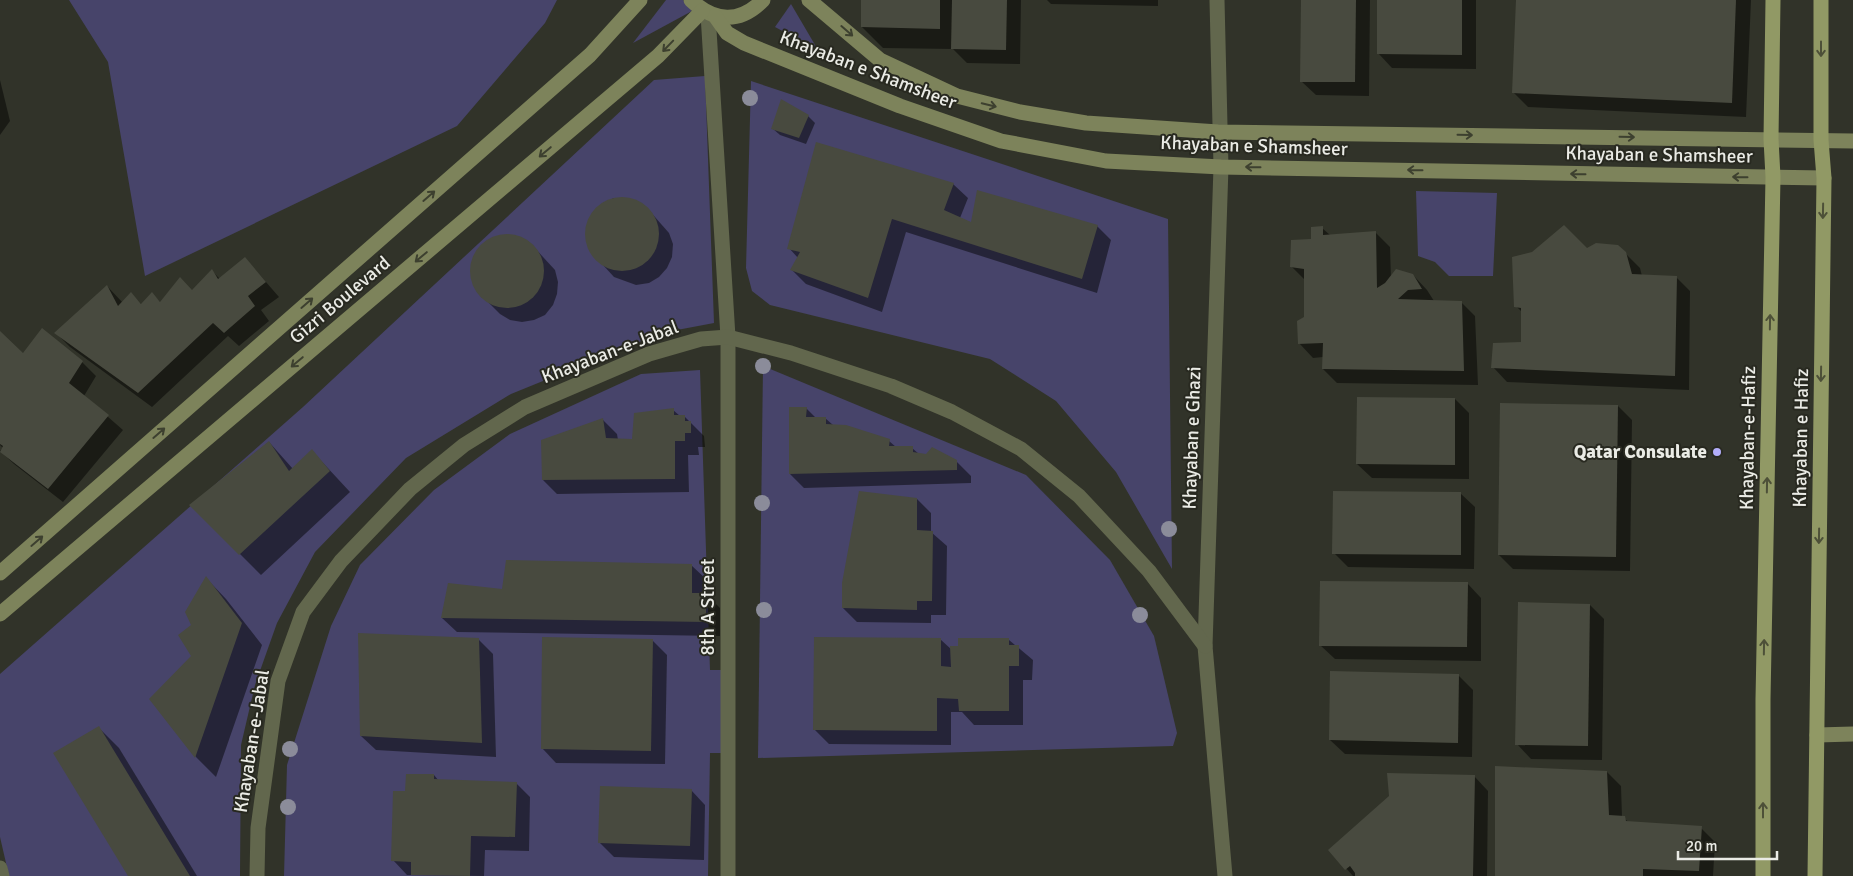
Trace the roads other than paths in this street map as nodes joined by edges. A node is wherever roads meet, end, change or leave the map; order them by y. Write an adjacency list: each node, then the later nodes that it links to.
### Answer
1 (640, 0): 16 (main road, Gizri Boulevard, one-way to 1)
2 (763, 0): 7 (main road)
3 (810, 0): 8 (main road, Khayaban e Shamsheer, one-way to 8)
4 (1216, 0): 8 (street, Khayaban e Ghazi)
5 (1773, 0): 9 (main road, Khayaban-e-Hafiz)
6 (1821, 0): 10 (main road, Khayaban e Hafiz, one-way to 10)
7 (704, 10): 12 (main road, Khayaban e Shamsheer); 15 (street, 8th A Street); 17 (main road, Gizri Boulevard, one-way to 17)
8 (1218, 132): 9 (main road, Khayaban e Shamsheer, one-way to 9); 12 (street, Khayaban e Ghazi)
9 (1771, 138): 10 (main road, Khayaban e Shamsheer); 13 (main road, Khayaban-e-Hafiz)
10 (1821, 140): 11 (main road, Khayaban e Shamsheer); 14 (main road, Khayaban e Hafiz)
11 (1853, 141)
12 (1220, 167): 13 (main road, Khayaban e Shamsheer, one-way to 12); 18 (street, Khayaban e Ghazi)
13 (1773, 177): 14 (main road, Khayaban e Shamsheer); 27 (main road, Khayaban-e-Hafiz, one-way to 13)
14 (1824, 178): 20 (main road, Khayaban e Hafiz, one-way to 20)
15 (728, 337): 18 (street, Khayaban-e-Jabal); 24 (street, Khayaban-e-Jabal); 25 (street, 8th A Street)
16 (0, 573)
17 (0, 614)
18 (1205, 646): 26 (street, Khayaban e Ghazi)
19 (1853, 734): 20 (main road)
20 (1817, 735): 21 (main road, Khayaban e Hafiz)
21 (1814, 829): 28 (main road, Khayaban e Hafiz); 29 (main road)
22 (0, 868): 23 (street)
23 (2, 876)
24 (257, 876)
25 (728, 876)
26 (1225, 876)
27 (1763, 876)
28 (1815, 876)
29 (1821, 876)

